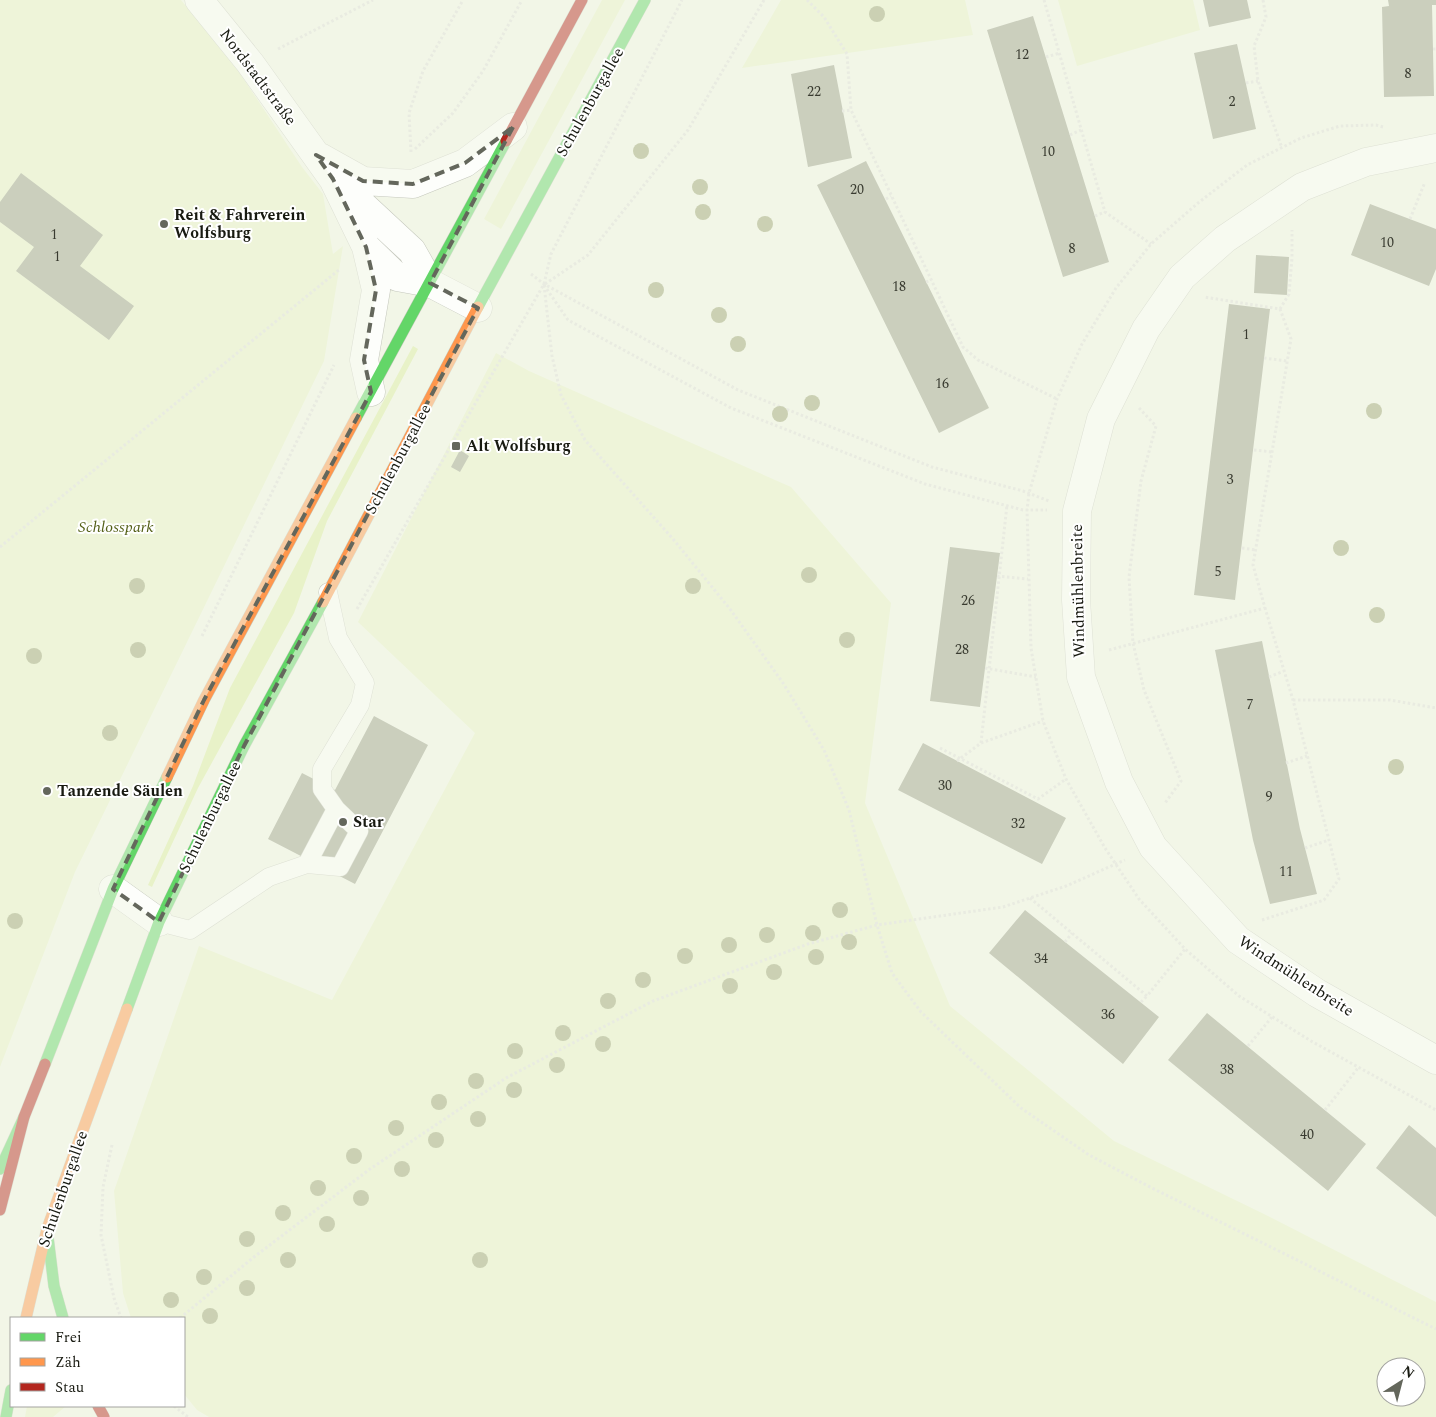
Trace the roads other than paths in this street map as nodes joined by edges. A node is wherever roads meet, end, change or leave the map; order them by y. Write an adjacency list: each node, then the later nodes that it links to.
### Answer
1 (199, 0): 6 (street, Nordstadtstraße)
2 (582, 0): 4 (street)
3 (645, 0): 10 (street, Schulenburgallee)
4 (513, 127): 6 (street, Nordstadtstraße); 9 (street)
5 (1436, 148): 17 (street, Windmühlenbreite)
6 (316, 155): 7 (street, Nordstadtstraße)
7 (333, 179): 8 (street, Nordstadtstraße); 9 (street, Nordstadtstraße)
8 (366, 247): 9 (street, Nordstadtstraße); 11 (street, Nordstadtstraße)
9 (430, 283): 10 (street, Nordstadtstraße); 11 (street)
10 (478, 308): 12 (street, Schulenburgallee)
11 (371, 392): 15 (street)
12 (328, 592): 13 (lane); 16 (street, Schulenburgallee)
13 (336, 809): 14 (lane); 14 (lane)
14 (307, 864): 16 (lane)
15 (113, 889): 16 (street); 18 (street)
16 (159, 922): 21 (street, Schulenburgallee)
17 (1436, 1060)
18 (24, 1117): 19 (street); 20 (street)
19 (0, 1170)
20 (0, 1210)
21 (47, 1229): 22 (street, Schulenburgallee); 23 (street)
22 (26, 1317)
23 (64, 1317)
24 (10, 1395): 25 (street)
25 (6, 1417)

